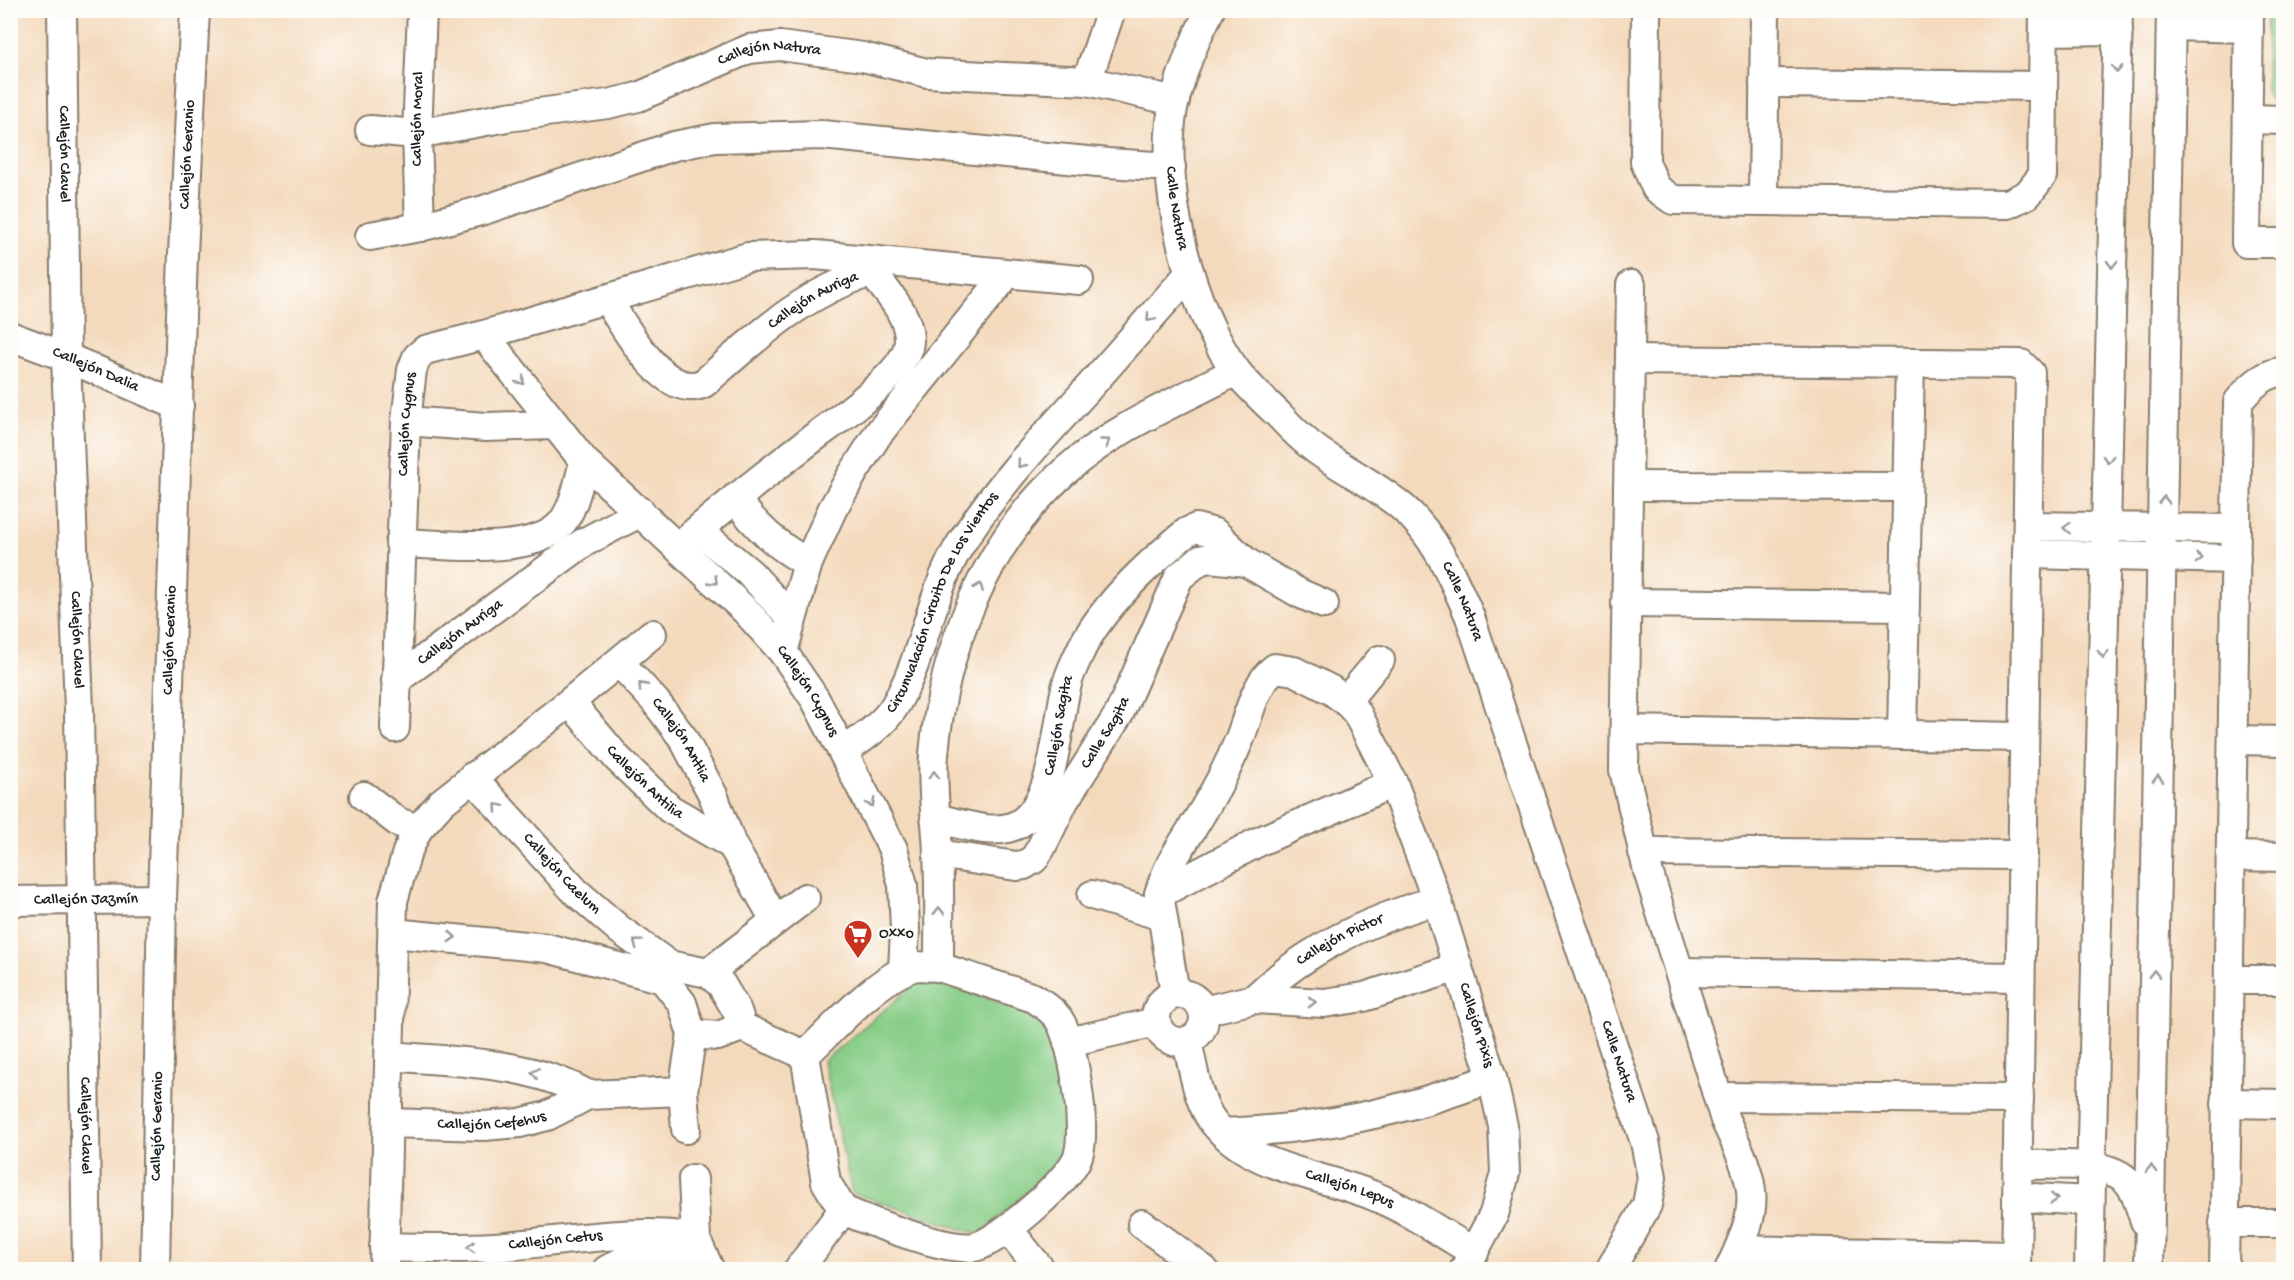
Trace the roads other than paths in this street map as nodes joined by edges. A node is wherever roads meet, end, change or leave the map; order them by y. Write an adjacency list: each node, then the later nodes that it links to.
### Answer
1 (62, 10): 33 (street, Callejón Clavel)
2 (195, 10): 38 (street, Callejón Geranio)
3 (422, 10): 19 (street, Callejón Moral)
4 (1111, 10): 12 (street)
5 (1210, 10): 15 (street, Calle Natura)
6 (1646, 10): 21 (street)
7 (1765, 10): 13 (street)
8 (2171, 18): 9 (street); 51 (street, one-way to 8)
9 (2249, 19): 16 (street)
10 (2118, 20): 11 (street); 50 (street, one-way to 50)
11 (2044, 21): 14 (street)
12 (1086, 81): 15 (street, Callejón Natura); 19 (street, Callejón Natura)
13 (1764, 83): 14 (street); 21 (street)
14 (2043, 86): 21 (street)
15 (1175, 101): 20 (street, Calle Natura)
16 (2248, 119): 17 (street); 24 (street)
17 (2283, 120)
18 (370, 130): 19 (street, Callejón Natura)
19 (417, 134): 22 (street, Callejón Moral)
20 (1171, 167): 22 (street); 27 (street, Calle Natura)
21 (1763, 201)
22 (420, 227): 23 (street)
23 (370, 236)
24 (2283, 243)
25 (869, 266): 26 (street, Callejón Auriga); 30 (street, Callejón Auriga); 30 (street, Callejón Auriga); 44 (street, Callejón Auriga)
26 (1007, 274): 28 (street, Callejón Auriga); 55 (street)
27 (1189, 274): 36 (street, Calle Natura); 76 (street, Circunvalación Circuito De Los Vientos, one-way to 76)
28 (1079, 280)
29 (1631, 285): 34 (street)
30 (607, 299): 31 (street, Callejón Auriga)
31 (484, 335): 39 (street, Callejón Cygnus); 40 (street, Callejón Cygnus, one-way to 40)
32 (10, 336): 33 (street, Callejón Dalia)
33 (66, 357): 38 (street, Callejón Dalia); 94 (street, Callejón Clavel)
34 (1630, 360): 35 (street); 42 (street)
35 (1910, 363): 43 (street); 46 (street)
36 (1236, 371): 81 (street, Circunvalación Circuito De Los Vientos, one-way to 36); 152 (street, Calle Natura)
37 (2283, 372): 47 (street)
38 (179, 406): 91 (street, Callejón Geranio)
39 (406, 421): 40 (street); 49 (street, Callejón Cygnus)
40 (555, 425): 41 (street, Callejón Cygnus)
41 (584, 461): 45 (street, Callejón Cygnus); 49 (street)
42 (1628, 486): 43 (street); 58 (street)
43 (1907, 488): 60 (street)
44 (735, 498): 48 (street, Callejón Auriga); 55 (street)
45 (641, 512): 48 (street, Callejón Cygnus); 67 (street, Callejón Auriga)
46 (2028, 526): 50 (street, one-way to 46); 52 (street)
47 (2236, 529): 51 (street); 53 (street)
48 (688, 538): 62 (street, Callejón Cygnus); 64 (street, Callejón Cygnus, one-way to 64)
49 (400, 543): 61 (street, Callejón Cygnus)
50 (2105, 543): 51 (street); 52 (street); 128 (street, one-way to 128)
51 (2163, 543): 53 (street, one-way to 53); 137 (street, one-way to 51)
52 (2027, 554): 73 (street)
53 (2236, 559): 74 (street)
54 (1246, 562): 56 (street, Callejón Sagita); 57 (street); 59 (street, Callejón Sagita)
55 (808, 563): 62 (street)
56 (1154, 563): 57 (street); 79 (street, Callejón Sagita)
57 (1179, 577): 79 (street, Calle Sagita)
58 (1626, 603): 60 (street); 71 (street)
59 (1324, 604)
60 (1905, 606): 72 (street)
61 (398, 613): 67 (street, Callejón Auriga)
62 (791, 618): 64 (street)
63 (652, 634): 66 (street)
64 (783, 652): 76 (street, Callejón Cygnus)
65 (1380, 660): 68 (street)
66 (619, 662): 69 (street); 83 (street, Callejón Antlia, one-way to 66)
67 (396, 680): 70 (street)
68 (1346, 701): 78 (street, Callejón Pixis); 95 (street, Callejón Pixis)
69 (570, 702): 77 (street); 83 (street, Callejón Antilia)
70 (395, 728)
71 (1625, 730): 72 (street); 84 (street)
72 (1902, 735): 73 (street)
73 (2024, 737): 86 (street)
74 (2233, 740): 75 (street); 87 (street)
75 (2283, 741)
76 (843, 752): 100 (street, one-way to 100)
77 (472, 777): 82 (street); 101 (street, Callejón Caelum, one-way to 77)
78 (1393, 783): 92 (street, Callejón Pixis); 95 (street)
79 (1054, 795): 81 (street, Callejón Sagita); 85 (street, Calle Sagita)
80 (364, 796): 82 (street)
81 (935, 818): 85 (street, Circunvalación Circuito De Los Vientos)
82 (418, 829): 97 (street)
83 (732, 845): 96 (street, Callejón Antlia)
84 (1643, 852): 86 (street); 102 (street)
85 (938, 854): 98 (street, Circunvalación Circuito De Los Vientos, one-way to 85)
86 (2023, 855): 104 (street)
87 (2230, 856): 88 (street); 105 (street)
88 (2283, 857)
89 (1092, 895): 95 (street)
90 (805, 898): 96 (street)
91 (162, 899): 94 (street, Callejón Jazmín); 146 (street, Callejón Geranio)
92 (1437, 900): 99 (street, Callejón Pixis); 108 (street, Callejón Pictor)
93 (10, 901): 94 (street, Callejón Jazmín)
94 (81, 901): 145 (street, Callejón Clavel)
95 (1161, 905): 107 (street)
96 (775, 920): 103 (street)
97 (393, 933): 101 (street, Callejón Caelum, one-way to 101); 116 (street)
98 (939, 967): 100 (street); 114 (street)
99 (1458, 968): 108 (street, Callejón Pictor, one-way to 99); 117 (street, Callejón Pixis)
100 (903, 970): 115 (street)
101 (666, 972): 103 (street, Callejón Caelum); 112 (street, Callejón Caelum)
102 (1679, 972): 104 (street); 120 (street)
103 (708, 973): 111 (street)
104 (2020, 977): 121 (street)
105 (2229, 980): 106 (street); 122 (street)
106 (2283, 980)
107 (1175, 994): 109 (street); 110 (street)
108 (1254, 999): 109 (street, Callejón Pictor)
109 (1203, 1011): 113 (street)
110 (1156, 1022): 113 (street); 114 (street)
111 (742, 1026): 112 (street); 115 (street)
112 (692, 1034): 118 (street)
113 (1187, 1041): 126 (street, Callejón Lepus)
114 (1068, 1042): 136 (street)
115 (805, 1055): 132 (street)
116 (390, 1056): 119 (street, one-way to 116); 124 (street)
117 (1492, 1078): 126 (street); 142 (street, Callejón Pixis)
118 (683, 1091): 119 (street, Callejón Cefehus); 125 (street)
119 (588, 1095): 124 (street, Callejón Cefehus)
120 (1718, 1097): 121 (street); 141 (street)
121 (2019, 1099): 127 (street)
122 (2226, 1103): 123 (street); 133 (street)
123 (2283, 1104)
124 (388, 1123): 140 (street, Callejón Cetus)
125 (686, 1129)
126 (1222, 1133): 142 (street, Callejón Lepus)
127 (2018, 1165): 128 (street); 130 (street)
128 (2091, 1167): 131 (street); 137 (street)
129 (693, 1179): 138 (street)
130 (2017, 1197): 131 (street, one-way to 131); 143 (street)
131 (2090, 1200): 153 (street)
132 (843, 1210): 136 (street); 150 (street)
133 (2224, 1223): 134 (street); 155 (street)
134 (2283, 1223)
135 (1142, 1224): 144 (street)
136 (1008, 1229): 151 (street)
137 (2149, 1234): 154 (street)
138 (696, 1240): 139 (street, Callejón Cetus); 149 (street)
139 (651, 1243): 140 (street, Callejón Cetus, one-way to 140); 147 (street, Callejón Cetus); 148 (street, Callejón Cetus)
140 (384, 1258)
141 (1734, 1260): 143 (street)
142 (1469, 1261)
143 (2016, 1263)
144 (1183, 1264)
145 (87, 1269)
146 (155, 1269)
147 (607, 1269)
148 (694, 1269)
149 (710, 1269)
150 (798, 1269)
151 (1041, 1269)
152 (1610, 1269)
153 (2089, 1269)
154 (2149, 1269)
155 (2224, 1269)

